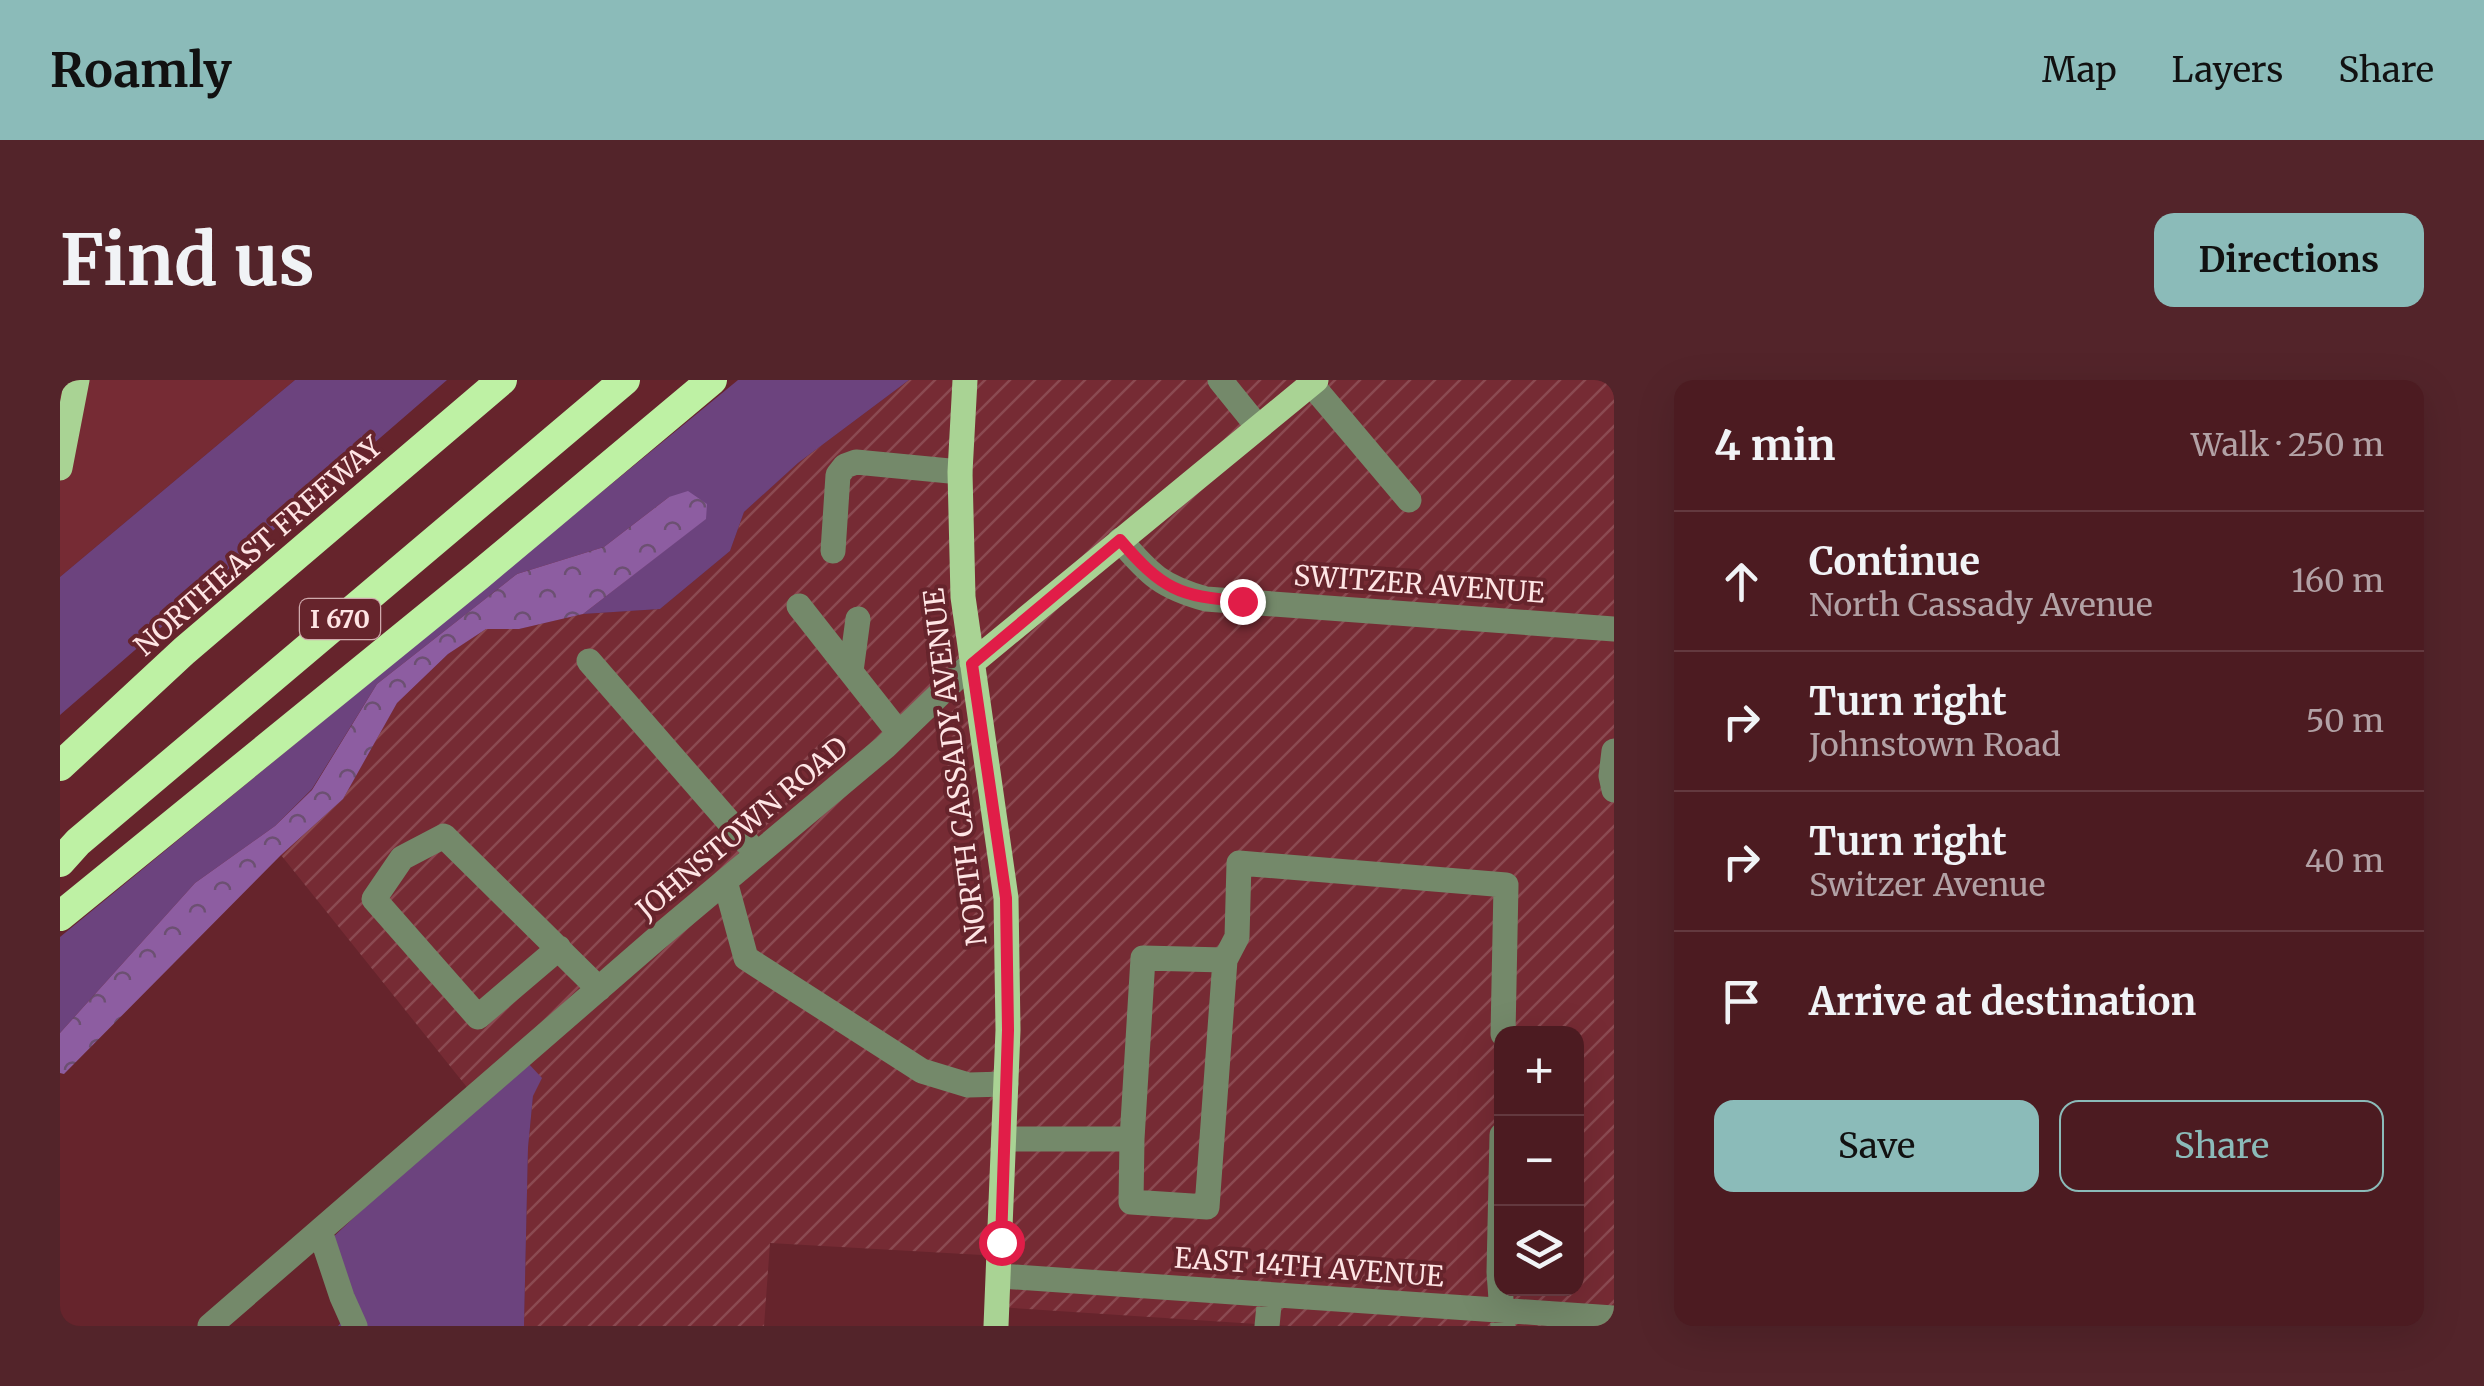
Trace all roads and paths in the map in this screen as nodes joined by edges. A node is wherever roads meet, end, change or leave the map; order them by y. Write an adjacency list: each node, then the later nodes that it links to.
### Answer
1 (76, 380): 8 (main road)
2 (502, 380): 23 (highway, NORTHEAST FREEWAY / I 670)
3 (625, 380): 26 (highway, I 670)
4 (712, 380): 28 (highway)
5 (965, 380): 11 (main road, NORTH CASSADY AVENUE)
6 (1220, 380): 9 (street)
7 (1313, 382): 9 (main road, JOHNSTOWN ROAD); 12 (street)
8 (66, 413): 10 (main road)
9 (1258, 427): 13 (main road, JOHNSTOWN ROAD)
10 (60, 468)
11 (960, 472): 14 (street); 19 (main road, NORTH CASSADY AVENUE)
12 (1409, 500)
13 (1120, 540): 17 (street, SWITZER AVENUE); 19 (main road, JOHNSTOWN ROAD)
14 (833, 551)
15 (799, 606): 20 (street)
16 (858, 619): 20 (street)
17 (1614, 628)
18 (588, 662): 25 (street)
19 (972, 664): 21 (street, JOHNSTOWN ROAD); 33 (main road, NORTH CASSADY AVENUE)
20 (851, 671): 21 (street)
21 (899, 733): 25 (street, JOHNSTOWN ROAD)
22 (1614, 752): 24 (street)
23 (60, 766)
24 (1614, 790)
25 (757, 854): 27 (street, JOHNSTOWN ROAD)
26 (60, 862)
27 (725, 881): 31 (street, JOHNSTOWN ROAD); 33 (street)
28 (60, 916)
29 (559, 948): 29 (street); 31 (street)
30 (1225, 960): 32 (street); 35 (street); 35 (street)
31 (599, 989): 37 (street, JOHNSTOWN ROAD)
32 (1504, 1026)
33 (1006, 1084): 34 (main road, NORTH CASSADY AVENUE)
34 (1004, 1139): 35 (street); 38 (main road, NORTH CASSADY AVENUE)
35 (1132, 1139)
36 (1500, 1206): 41 (street)
37 (320, 1230): 44 (street, JOHNSTOWN ROAD); 45 (street)
38 (1000, 1276): 39 (street, EAST 14TH AVENUE); 46 (main road, NORTH CASSADY AVENUE)
39 (1270, 1295): 40 (street, EAST 14TH AVENUE); 47 (street)
40 (1369, 1314): 41 (street, EAST 14TH AVENUE)
41 (1502, 1318): 43 (street, EAST 14TH AVENUE)
42 (1614, 1318): 43 (street, EAST 14TH AVENUE)
43 (1566, 1320)
44 (210, 1326)
45 (355, 1326)
46 (996, 1326)
47 (1267, 1326)

